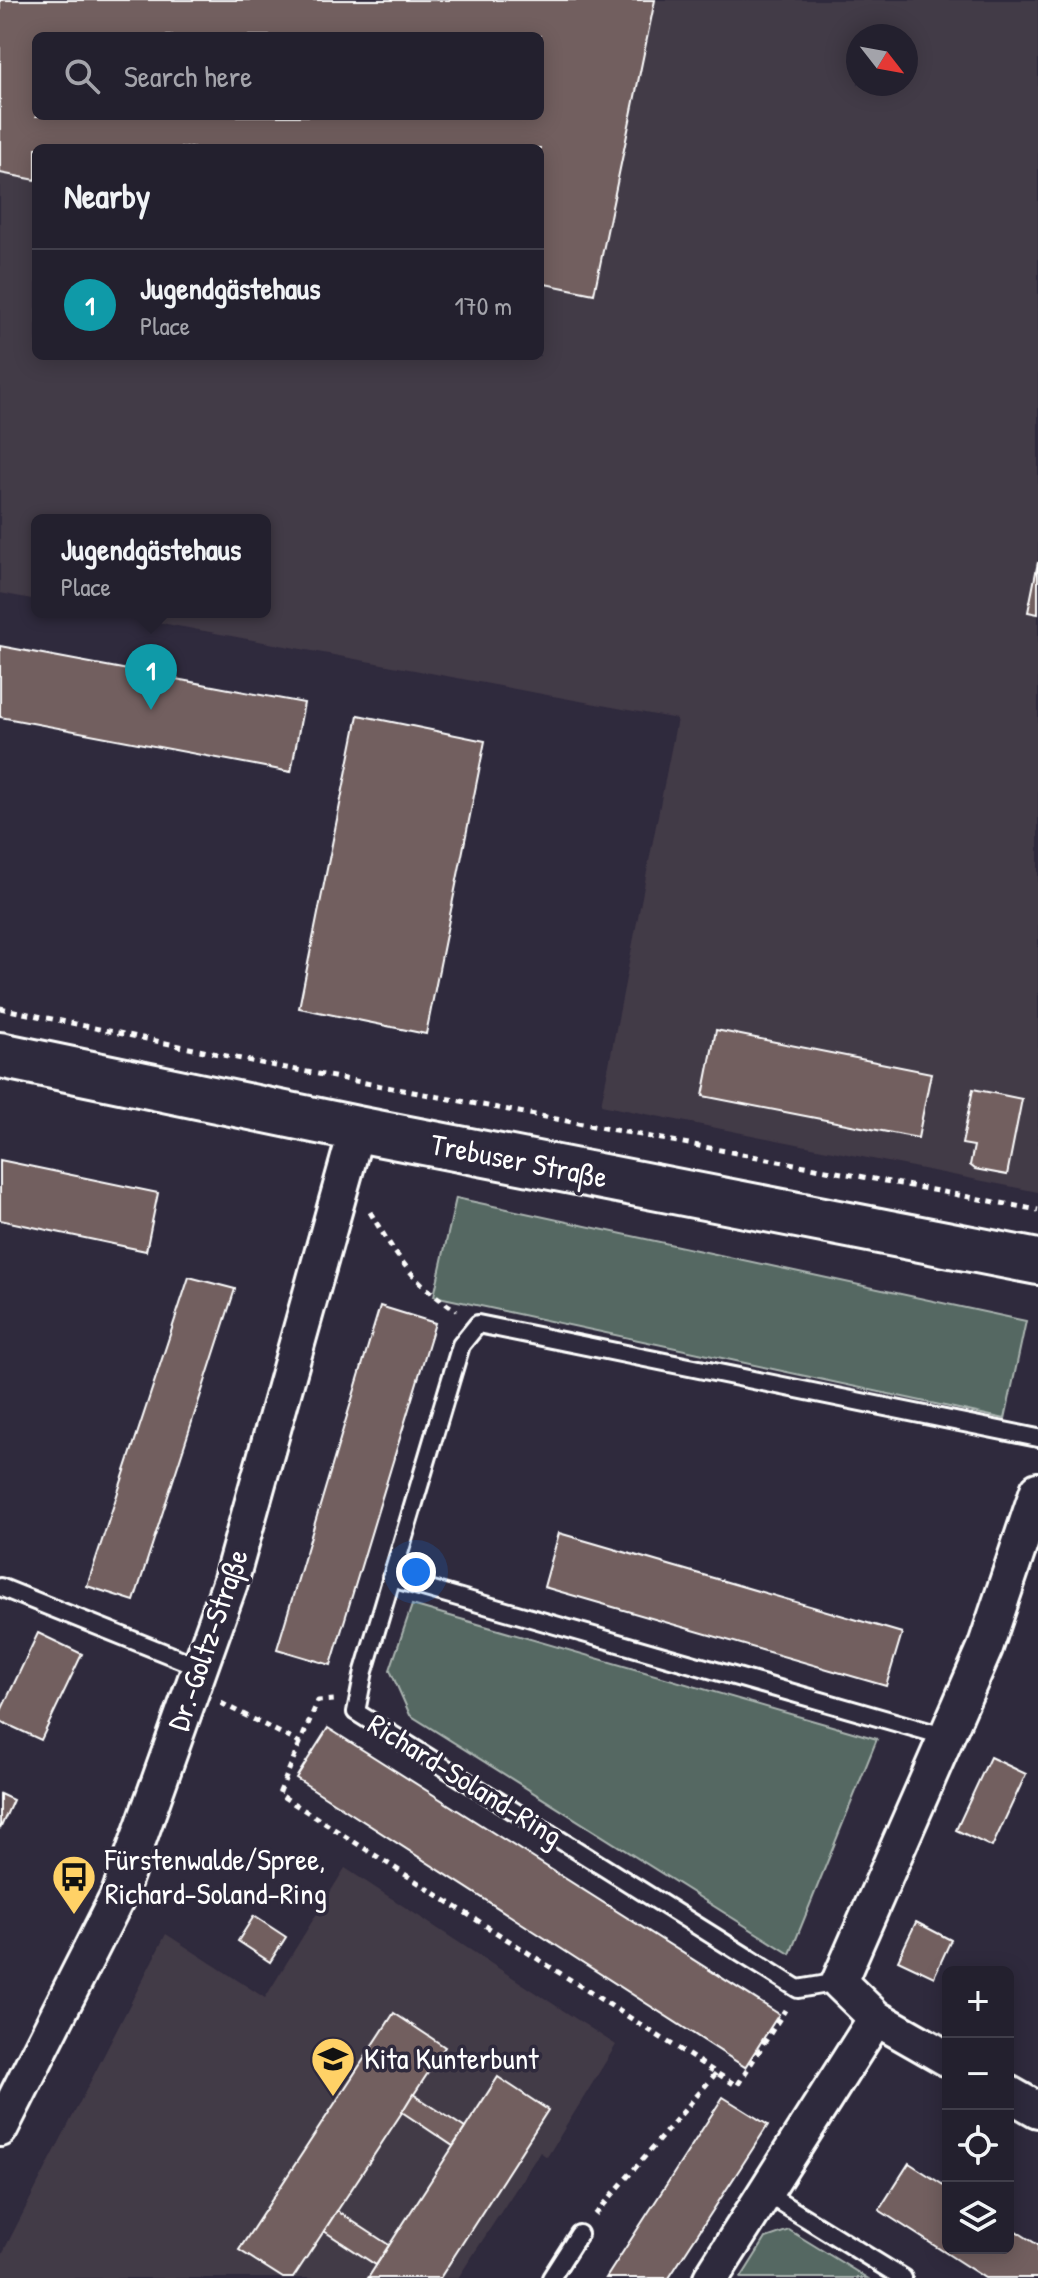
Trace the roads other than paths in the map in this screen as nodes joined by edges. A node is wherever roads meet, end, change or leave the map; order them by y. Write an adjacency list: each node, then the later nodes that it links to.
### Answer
1 (0, 1055): 2 (street, Trebuser Straße)
2 (357, 1129): 3 (street, Trebuser Straße); 8 (street, Dr.-Goltz-Straße)
3 (1038, 1262)
4 (1038, 1438): 6 (lane, Richard-Soland-Ring)
5 (1038, 1490): 9 (street)
6 (391, 1578): 9 (lane); 10 (lane, Richard-Soland-Ring)
7 (0, 1587): 8 (lane)
8 (196, 1678): 15 (street, Dr.-Goltz-Straße)
9 (947, 1737): 10 (street)
10 (839, 1982): 11 (street)
11 (876, 2018): 12 (street); 16 (street)
12 (942, 2056)
13 (1014, 2096): 14 (street)
14 (1038, 2110)
15 (0, 2129)
16 (765, 2193): 19 (street); 20 (lane)
17 (579, 2234): 18 (lane)
18 (551, 2278)
19 (711, 2278)
20 (903, 2278)

